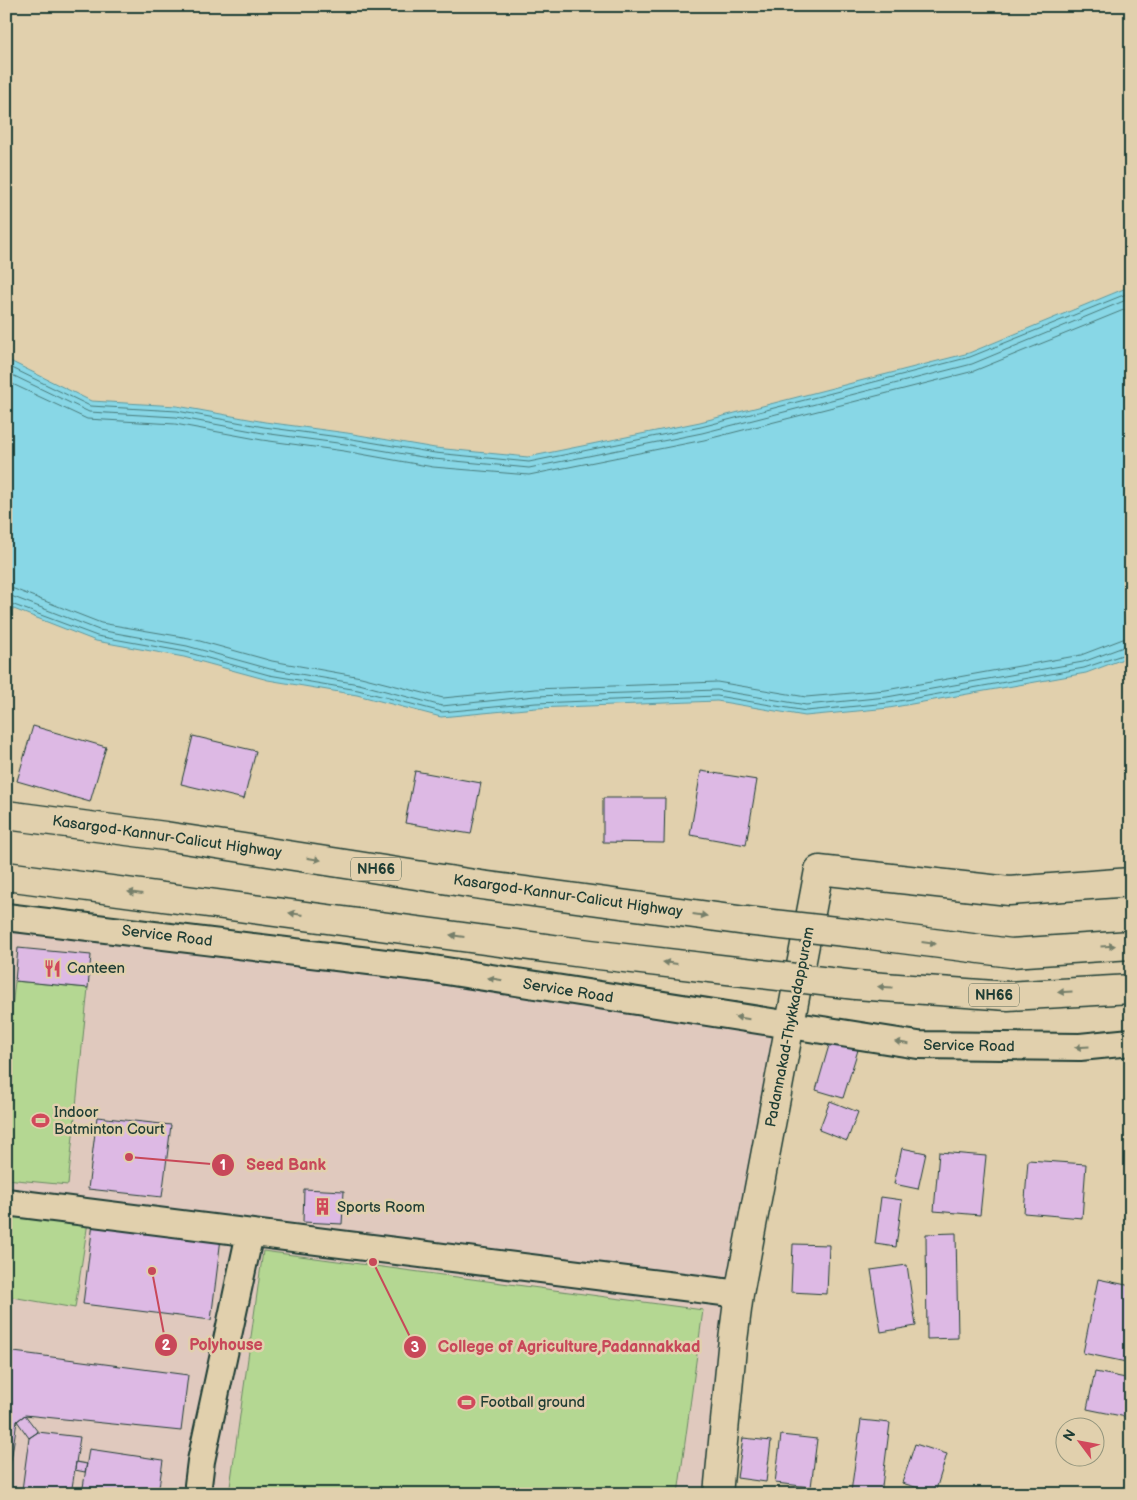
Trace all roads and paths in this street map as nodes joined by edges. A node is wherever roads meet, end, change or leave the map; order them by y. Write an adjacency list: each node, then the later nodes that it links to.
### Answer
1 (6, 815): 5 (main road, Kasargod-Kannur-Calicut Highway / NH66, one-way to 5, bridge)
2 (6, 876): 6 (main road, NH66, one-way to 2, bridge)
3 (1131, 882): 7 (main road, Padannakad-Thykkadappuram)
4 (6, 916): 7 (street, Service Road, one-way to 4)
5 (1131, 945)
6 (1131, 989)
7 (790, 1025): 8 (street, Service Road, one-way to 7); 11 (main road, Padannakad-Thykkadappuram)
8 (1131, 1042)
9 (6, 1202): 10 (street)
10 (250, 1233): 11 (street); 12 (street)
11 (740, 1294): 13 (main road, Padannakad-Thykkadappuram)
12 (198, 1485)
13 (718, 1494)

